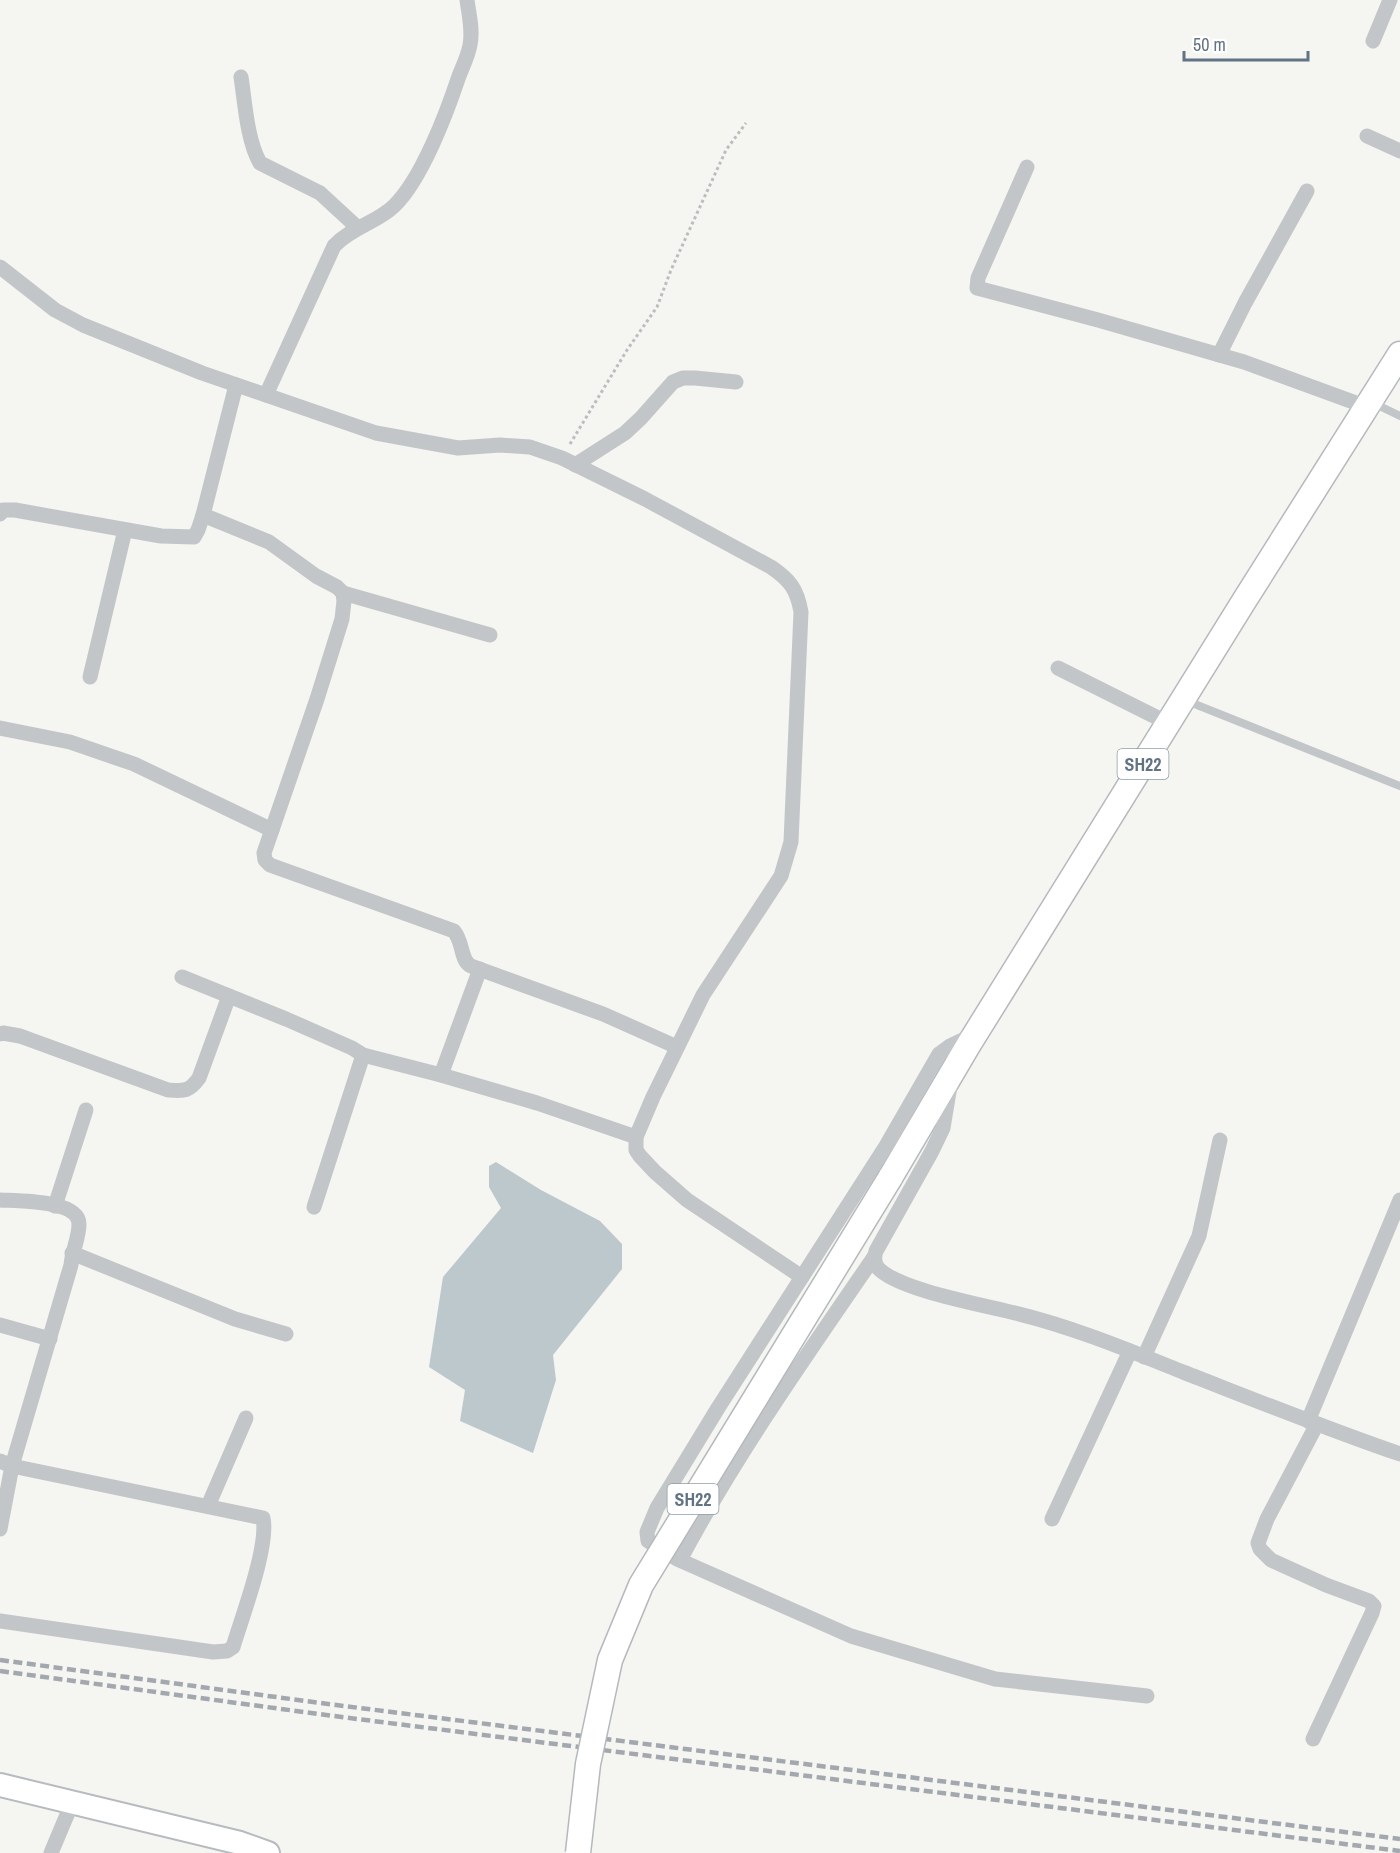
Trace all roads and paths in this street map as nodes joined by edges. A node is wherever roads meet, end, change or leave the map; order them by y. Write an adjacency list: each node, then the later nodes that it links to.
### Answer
1 (467, 0): 10 (street)
2 (1390, 0): 3 (street)
3 (1372, 41)
4 (241, 77): 10 (street)
5 (746, 123): 19 (path)
6 (1367, 136): 7 (street)
7 (1400, 151)
8 (1027, 167): 13 (street)
9 (1307, 191): 13 (street)
10 (358, 228): 16 (street)
11 (0, 267): 15 (street)
12 (1400, 354): 17 (main road, SH22)
13 (1219, 355): 17 (street)
14 (736, 382): 19 (street)
15 (236, 385): 16 (street); 21 (street)
16 (266, 395): 19 (street)
17 (1368, 404): 18 (lane); 27 (main road, SH22)
18 (1400, 416)
19 (569, 462): 37 (street)
20 (0, 514): 22 (street)
21 (203, 515): 22 (street); 23 (street)
22 (125, 530): 26 (street)
23 (342, 593): 24 (street); 31 (street)
24 (490, 635)
25 (1058, 668): 28 (street)
26 (90, 677)
27 (1183, 699): 28 (main road, SH22); 30 (lane)
28 (1168, 723): 35 (main road, SH22)
29 (0, 728): 31 (street)
30 (1400, 786)
31 (272, 830): 32 (street)
32 (480, 969): 37 (street); 40 (street)
33 (182, 978): 34 (street)
34 (229, 996): 36 (street); 38 (street)
35 (976, 1033): 39 (main road, SH22); 50 (street)
36 (0, 1034)
37 (677, 1047): 42 (street)
38 (363, 1055): 40 (street); 47 (street)
39 (951, 1074): 49 (street); 71 (main road, SH22, bridge)
40 (441, 1075): 42 (street)
41 (86, 1110): 46 (street)
42 (636, 1137): 50 (street)
43 (1220, 1140): 54 (street)
44 (0, 1200): 46 (street)
45 (1400, 1200): 56 (street)
46 (55, 1206): 48 (street)
47 (314, 1207)
48 (72, 1253): 52 (street); 53 (street)
49 (874, 1257): 54 (street); 62 (street)
50 (802, 1276): 62 (street)
51 (0, 1325): 53 (street)
52 (286, 1334)
53 (50, 1339): 58 (street)
54 (1137, 1354): 56 (street); 60 (street)
55 (246, 1418): 59 (street)
56 (1313, 1422): 57 (street); 65 (street)
57 (1400, 1454)
58 (6, 1463): 59 (street); 61 (street)
59 (208, 1506): 63 (street)
60 (1052, 1519)
61 (0, 1529)
62 (680, 1560): 64 (street)
63 (0, 1621)
64 (1147, 1696)
65 (1313, 1739)
66 (0, 1785): 67 (street)
67 (72, 1803): 68 (street); 69 (street)
68 (238, 1848): 70 (street)
69 (51, 1853)
70 (268, 1853)
71 (578, 1853)

